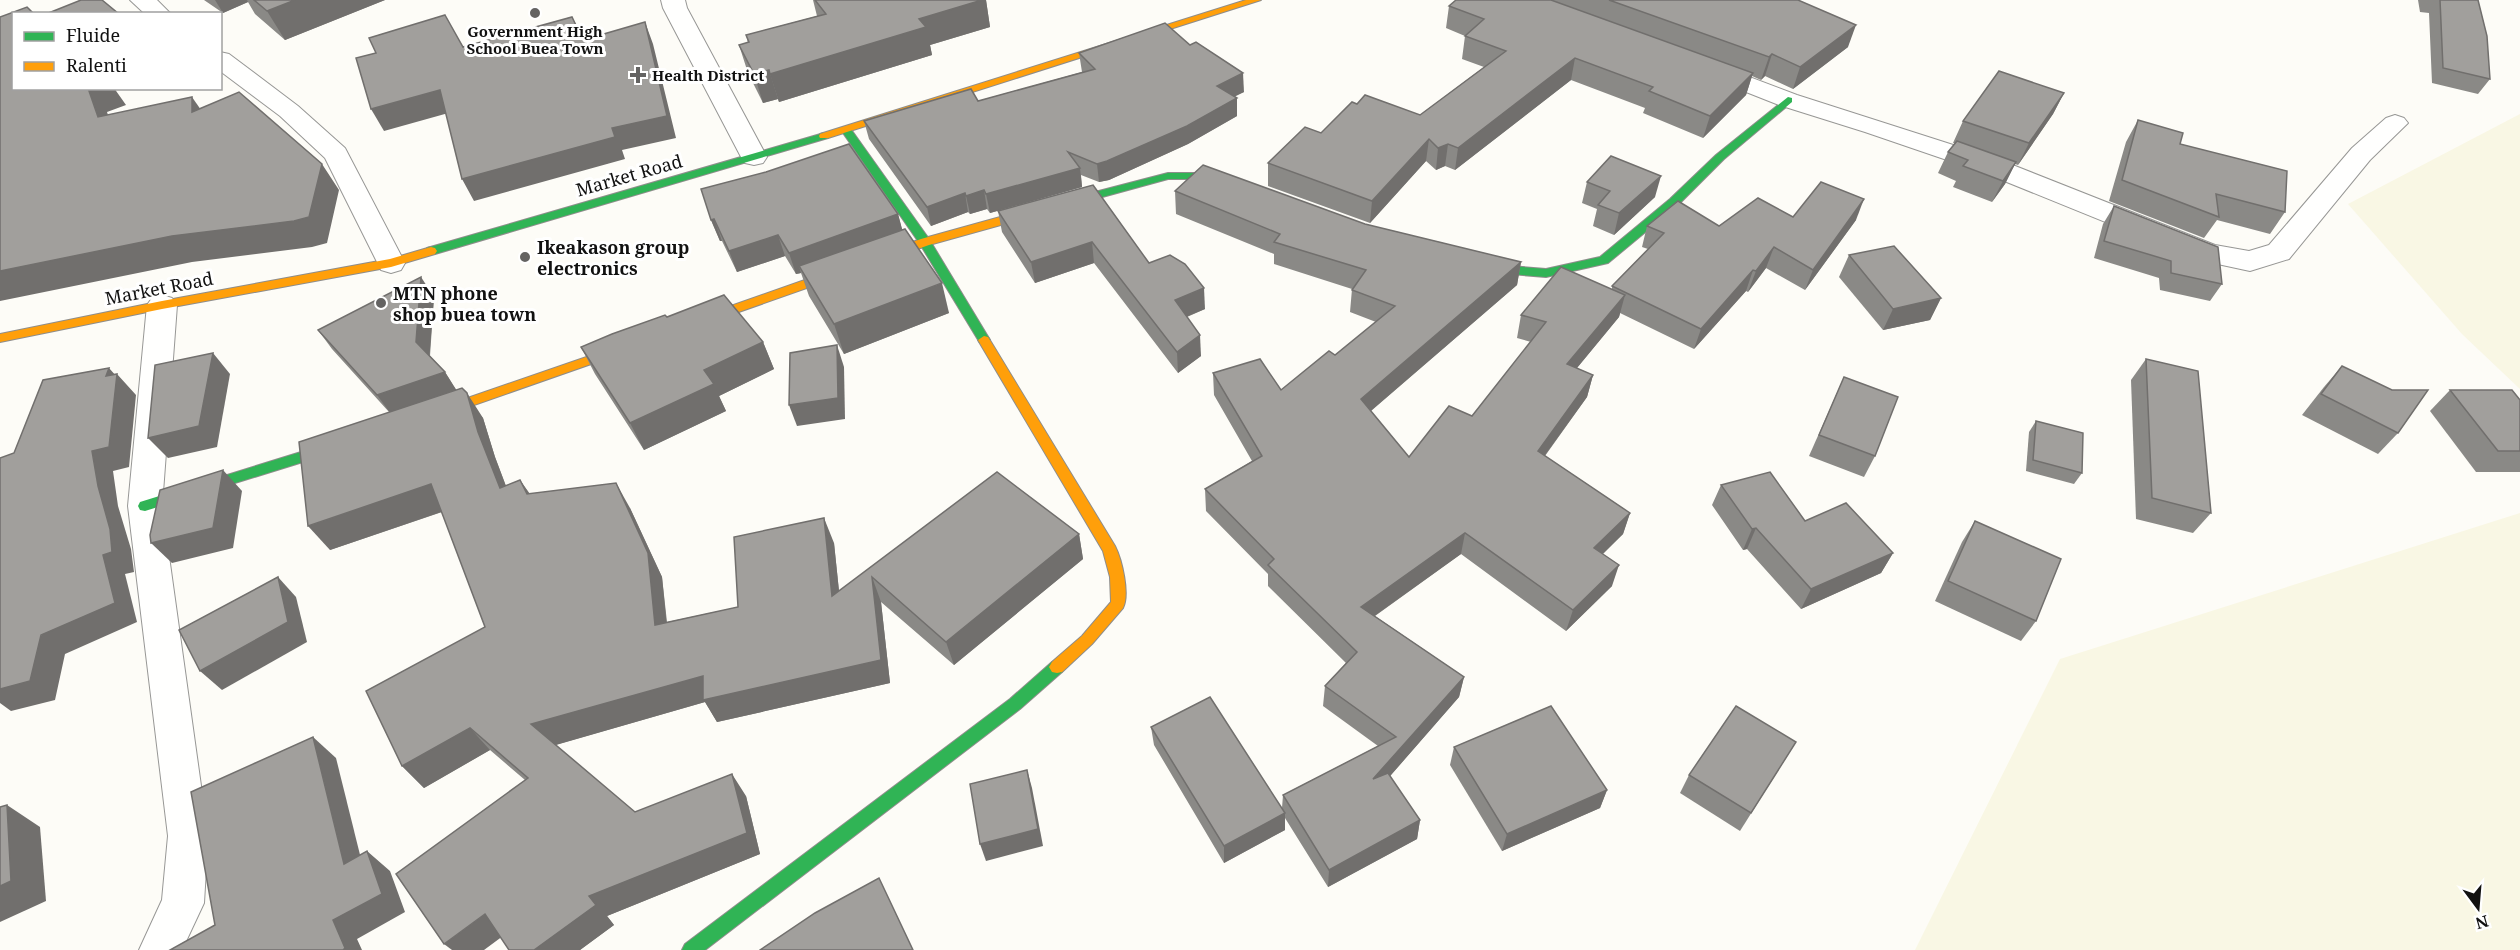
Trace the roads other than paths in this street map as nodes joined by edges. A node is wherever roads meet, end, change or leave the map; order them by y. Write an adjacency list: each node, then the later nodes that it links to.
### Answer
1 (142, 0): 4 (street)
2 (673, 0): 10 (street)
3 (1256, 0): 9 (street, Market Road)
4 (157, 12)
5 (1685, 60): 7 (street)
6 (222, 61): 14 (street)
7 (1788, 100): 8 (street); 13 (street)
8 (2395, 123)
9 (846, 130): 10 (street, Market Road); 12 (street)
10 (754, 157): 14 (street, Market Road)
11 (1254, 193): 12 (street)
12 (925, 242): 16 (street); 23 (street)
13 (1464, 260)
14 (391, 263): 15 (street, Market Road)
15 (162, 305): 17 (street, Market Road); 21 (street)
16 (677, 330)
17 (0, 338)
18 (643, 341): 19 (street)
19 (420, 419)
20 (354, 441): 21 (street)
21 (145, 506): 22 (street)
22 (160, 950)
23 (691, 950)

